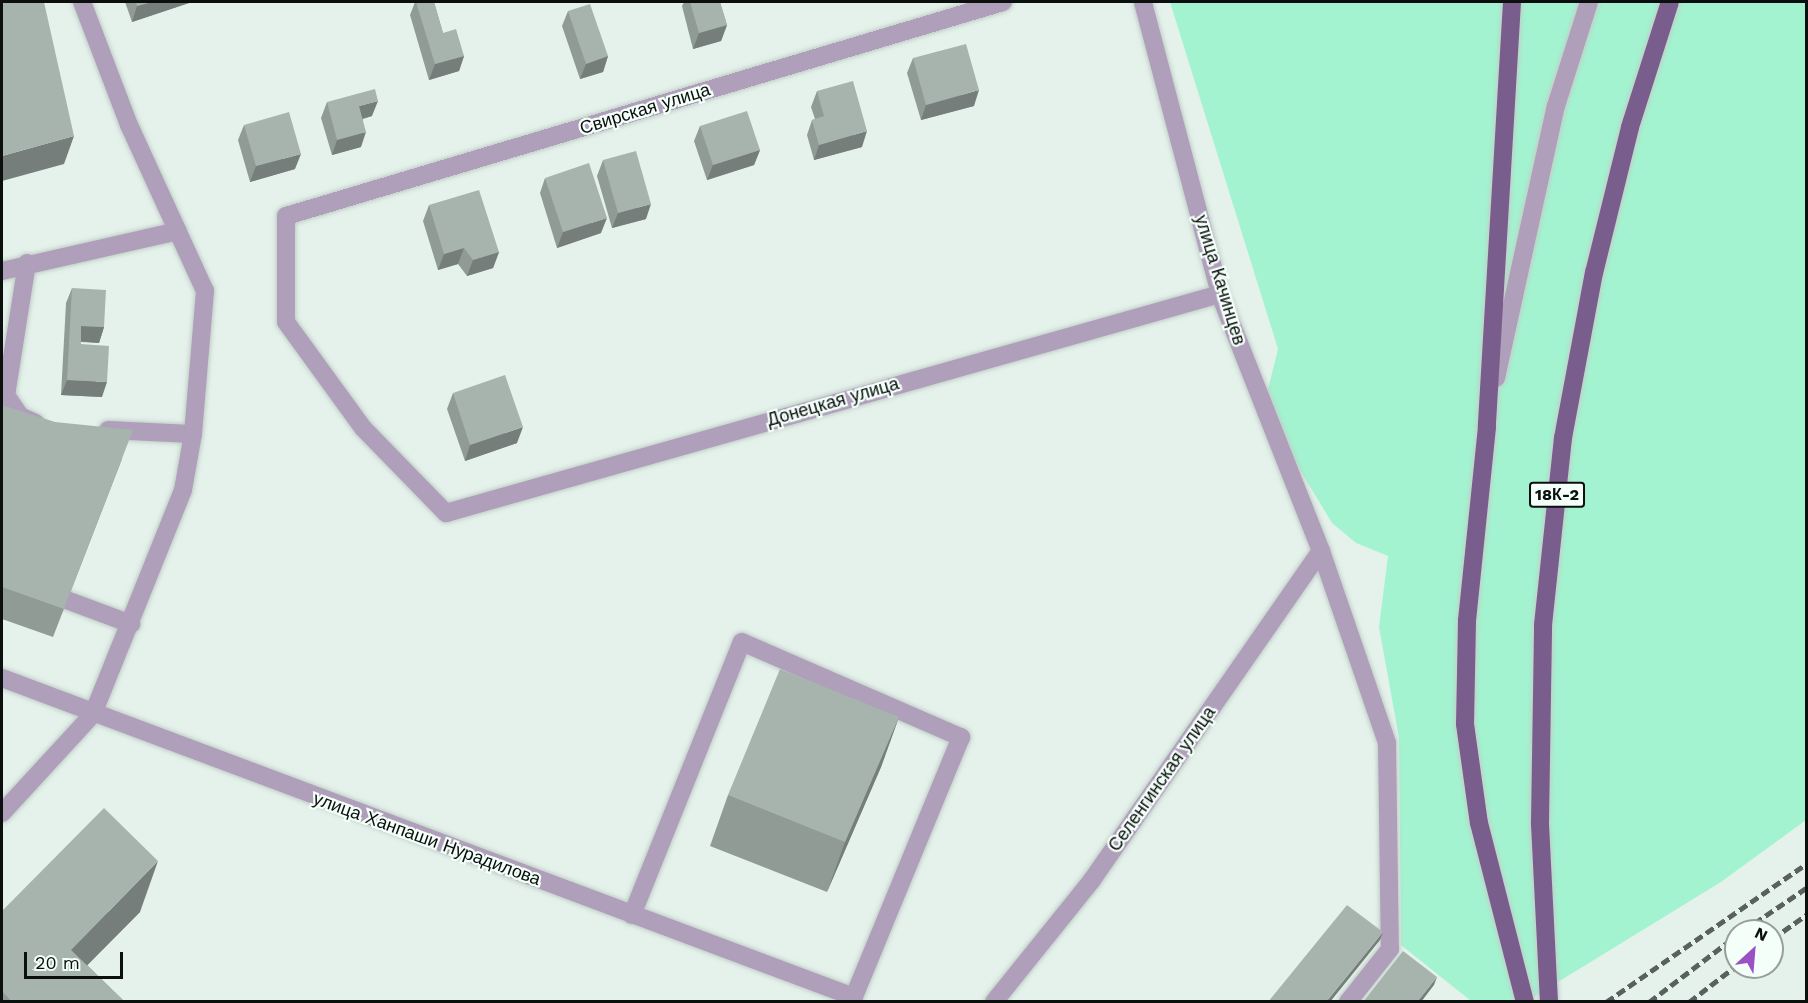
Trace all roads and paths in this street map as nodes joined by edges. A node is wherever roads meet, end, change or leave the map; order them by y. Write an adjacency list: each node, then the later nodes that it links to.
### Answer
1 (82, 2): 7 (street)
2 (1003, 2): 15 (street, Свирская улица)
3 (1143, 2): 10 (street, улица Качинцев)
4 (1512, 2): 11 (main road)
5 (1589, 2): 11 (street)
6 (1670, 2): 26 (main road, 18К-2)
7 (178, 231): 8 (street); 14 (street)
8 (27, 263): 9 (street); 12 (street)
9 (2, 271)
10 (1221, 294): 15 (street, Донецкая улица); 16 (street, улица Качинцев)
11 (1487, 427): 25 (main road)
12 (57, 428)
13 (91, 429): 14 (street)
14 (193, 434): 18 (street)
15 (446, 513)
16 (1321, 551): 23 (street, Селенгинская улица); 24 (street, улица Качинцев)
17 (2, 576): 18 (street)
18 (131, 624): 20 (street)
19 (2, 678): 20 (street, улица Ханпаши Нурадилова)
20 (93, 714): 21 (street); 22 (street, улица Ханпаши Нурадилова)
21 (2, 813)
22 (632, 915): 22 (street, улица Ханпаши Нурадилова)
23 (994, 1002)
24 (1348, 1002)
25 (1525, 1002)
26 (1549, 1002)

